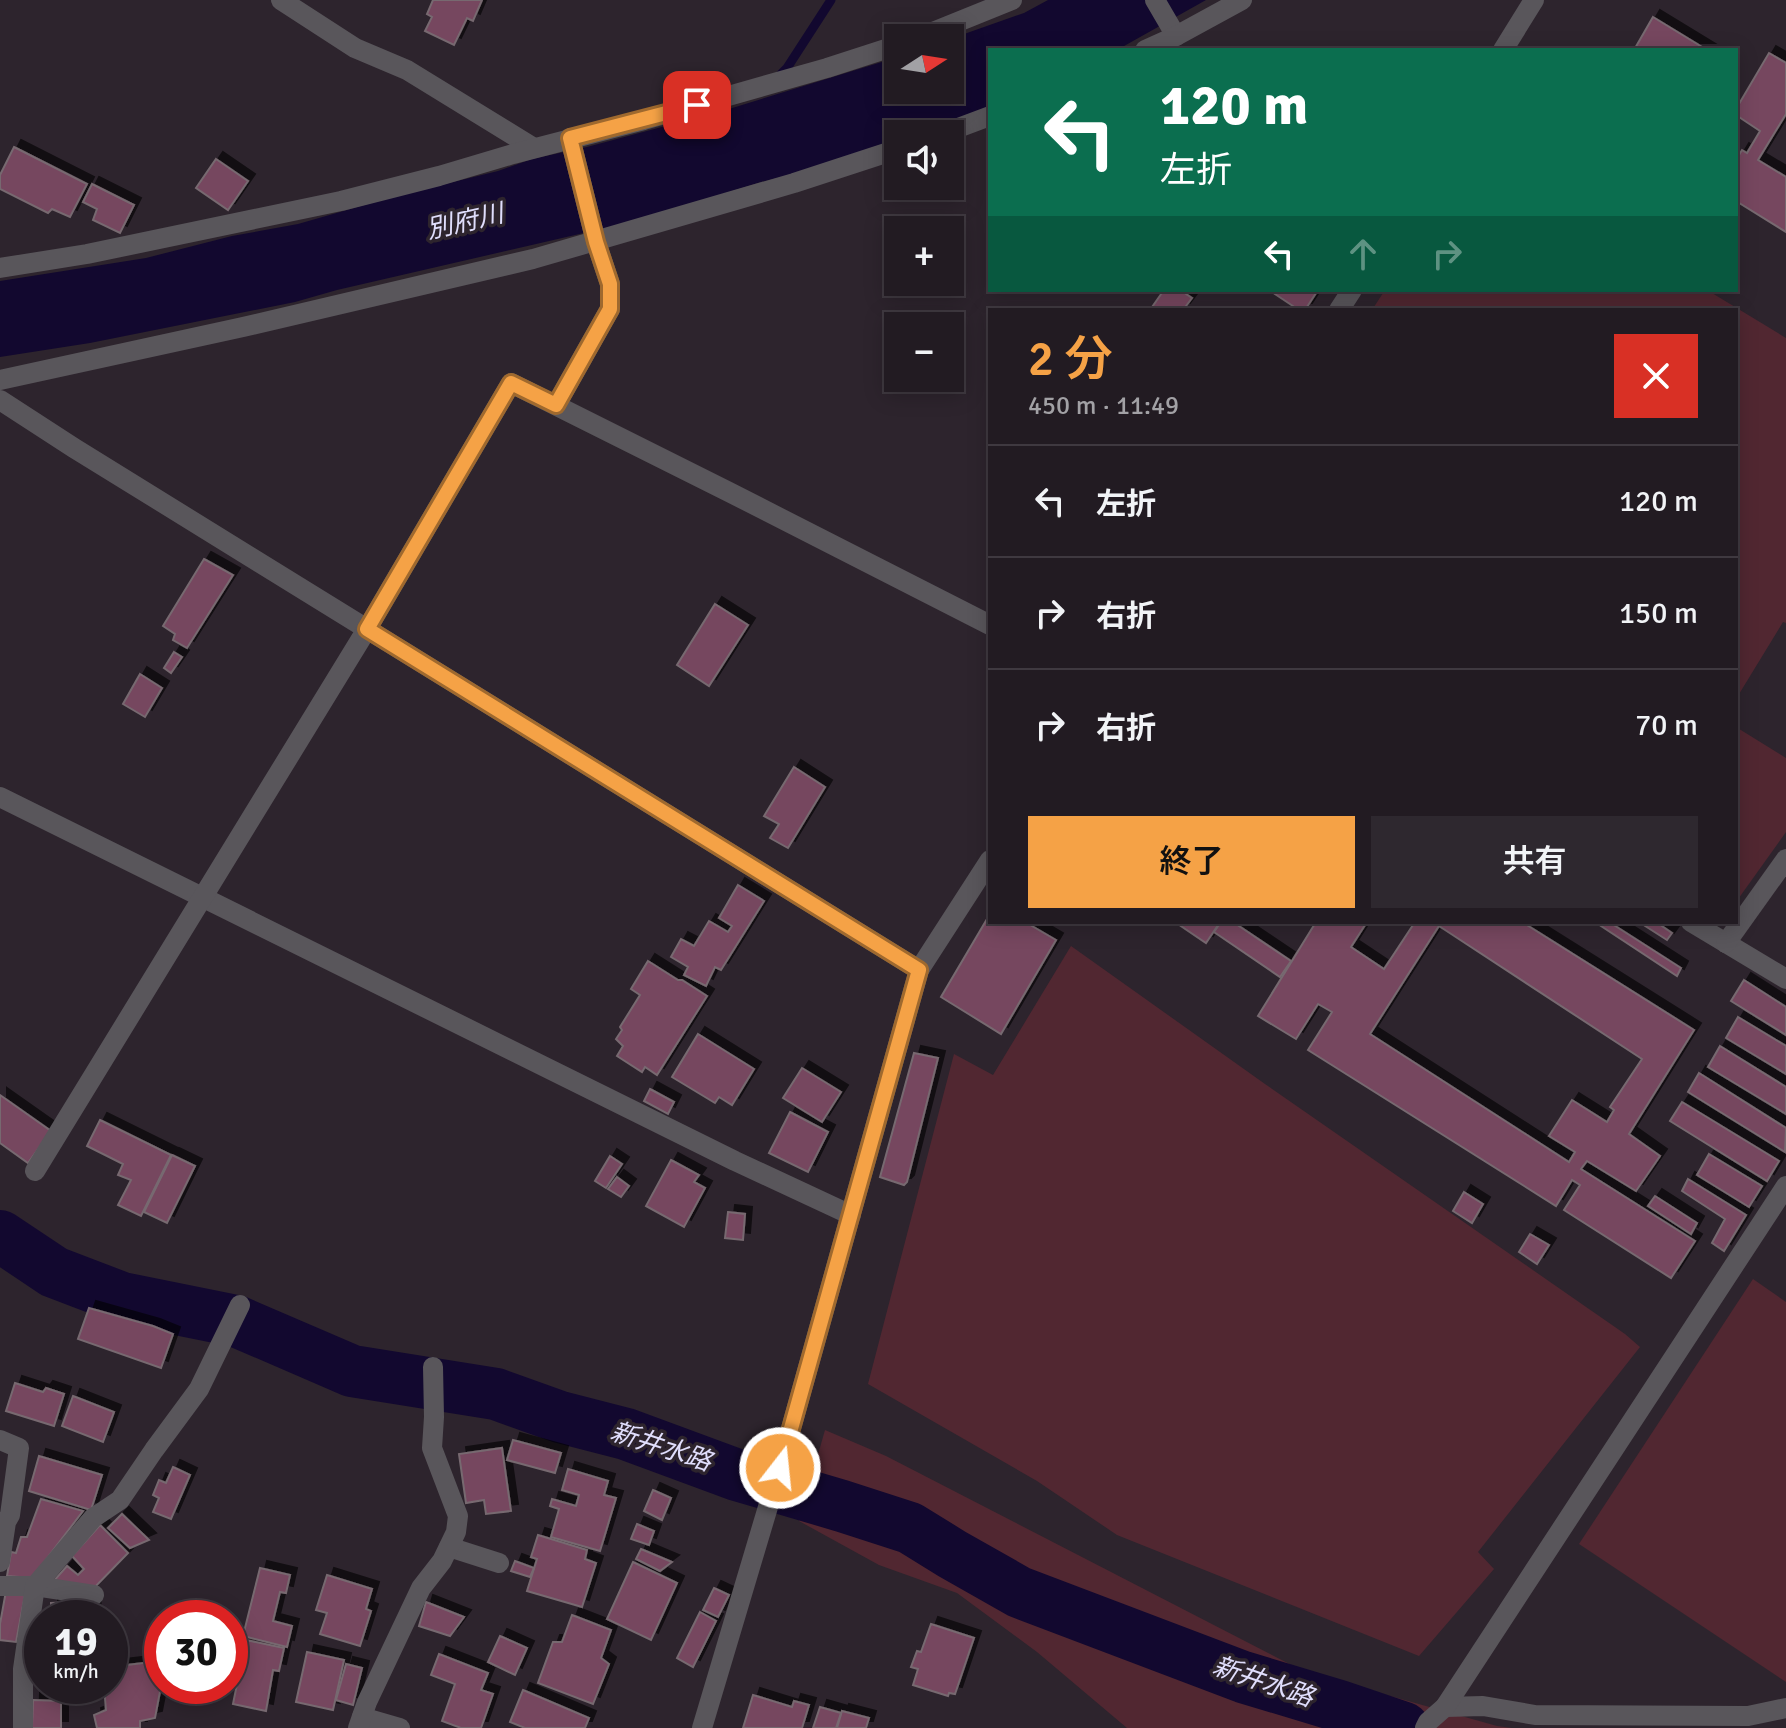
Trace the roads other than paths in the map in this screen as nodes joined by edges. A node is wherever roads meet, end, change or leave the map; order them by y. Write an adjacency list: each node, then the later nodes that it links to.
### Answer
1 (281, 0): 14 (street)
2 (1012, 0): 6 (street)
3 (1155, 0): 7 (street)
4 (1242, 0): 7 (street)
5 (1534, 0): 9 (street)
6 (953, 24)
7 (1176, 36): 8 (street)
8 (1149, 48)
9 (1504, 48)
10 (884, 49): 13 (street)
11 (988, 117): 12 (street)
12 (964, 126)
13 (570, 138): 14 (street); 16 (street)
14 (534, 148): 17 (street)
15 (884, 154): 16 (street)
16 (596, 242): 18 (street); 20 (street)
17 (0, 268)
18 (0, 380)
19 (0, 400): 22 (street)
20 (556, 405): 21 (street); 22 (street)
21 (988, 624)
22 (367, 629): 26 (street); 29 (street)
23 (0, 797): 26 (street)
24 (1786, 859): 28 (street)
25 (988, 863): 29 (street)
26 (202, 898): 31 (street); 33 (street)
27 (1694, 924): 28 (street)
28 (1726, 943): 30 (street)
29 (919, 970): 33 (street)
30 (1786, 979)
31 (35, 1171)
32 (1786, 1186): 43 (street)
33 (851, 1215): 48 (street)
34 (240, 1305): 41 (street)
35 (433, 1367): 37 (street)
36 (0, 1440): 38 (street)
37 (449, 1547): 39 (street); 45 (street)
38 (0, 1562)
39 (499, 1563)
40 (0, 1586): 41 (street)
41 (35, 1586): 42 (street); 46 (street)
42 (94, 1595)
43 (1445, 1707): 44 (street); 49 (street)
44 (1786, 1708)
45 (360, 1722): 47 (street)
46 (23, 1728)
47 (400, 1728)
48 (702, 1728)
49 (1425, 1728)

